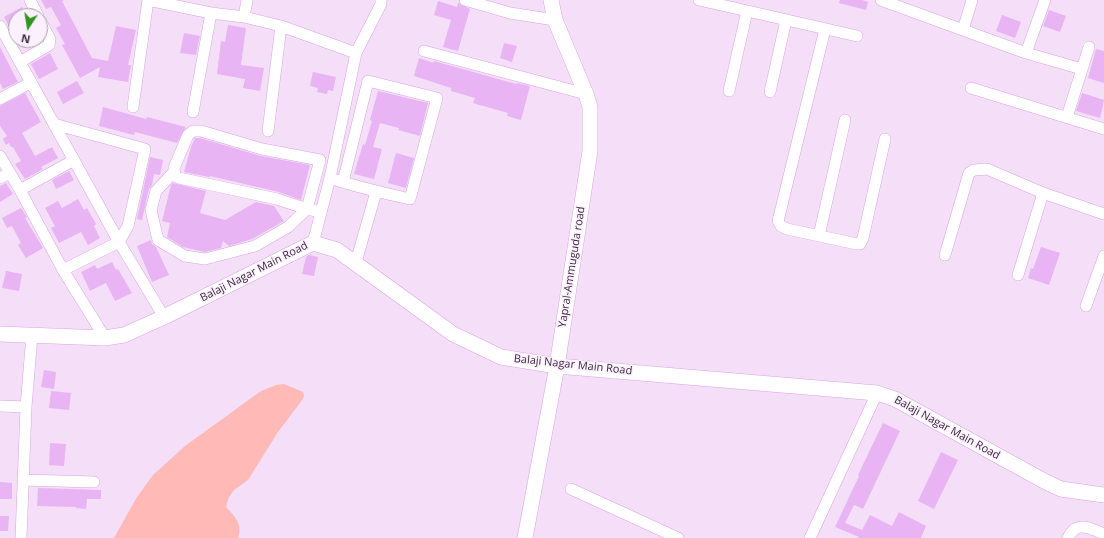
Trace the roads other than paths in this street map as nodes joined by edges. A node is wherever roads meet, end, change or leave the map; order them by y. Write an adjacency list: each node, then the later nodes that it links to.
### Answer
1 (148, 0): 12 (street); 36 (street)
2 (247, 0): 13 (street)
3 (381, 0): 26 (street)
4 (465, 0): 14 (street)
5 (551, 0): 14 (street, Yapral-Ammuguda road)
6 (699, 0): 11 (street)
7 (881, 0): 10 (street)
8 (972, 0): 19 (street)
9 (1045, 0): 27 (street)
10 (901, 4): 19 (street)
11 (747, 11): 15 (street); 32 (street)
12 (211, 13): 13 (street); 37 (street)
13 (244, 17): 17 (street)
14 (554, 20): 34 (street, Yapral-Ammuguda road)
15 (786, 20): 18 (street); 33 (street)
16 (0, 26): 28 (street)
17 (281, 26): 26 (street); 42 (street)
18 (825, 29): 21 (street); 56 (street)
19 (963, 30): 27 (street)
20 (48, 35): 22 (street)
21 (857, 36)
22 (48, 46)
23 (44, 48): 28 (street)
24 (1089, 48): 29 (street)
25 (424, 51): 34 (street)
26 (356, 53): 48 (street)
27 (1026, 53): 29 (street)
28 (20, 62): 30 (street)
29 (1082, 69): 38 (street)
30 (30, 83): 35 (street); 40 (street)
31 (971, 88): 38 (street)
32 (729, 90)
33 (770, 92)
34 (586, 94): 69 (street, Yapral-Ammuguda road)
35 (0, 99)
36 (133, 107)
37 (193, 112)
38 (1067, 117): 41 (street)
39 (845, 120): 56 (street)
40 (54, 124): 45 (street); 57 (street)
41 (1104, 129)
42 (268, 131)
43 (885, 139): 56 (street)
44 (0, 156): 47 (street)
45 (74, 160): 50 (street); 57 (street)
46 (174, 172): 53 (street); 53 (street); 53 (street)
47 (5, 175): 50 (street)
48 (330, 178): 49 (street); 54 (street)
49 (343, 182): 51 (street); 51 (street)
50 (20, 190): 62 (street)
51 (376, 192): 61 (street)
52 (1043, 193): 55 (street); 59 (street); 63 (street)
53 (308, 209): 54 (street)
54 (321, 212): 58 (street)
55 (1104, 214)
56 (819, 236)
57 (119, 242): 62 (street); 65 (street)
58 (313, 243): 61 (street, Balaji Nagar Main Road); 65 (street, Balaji Nagar Main Road)
59 (945, 255)
60 (1104, 256): 64 (street)
61 (356, 262): 69 (street, Balaji Nagar Main Road)
62 (63, 270): 68 (street)
63 (1018, 275)
64 (1086, 306)
65 (164, 317): 68 (street, Balaji Nagar Main Road)
66 (0, 334): 67 (street, Balaji Nagar Main Road)
67 (32, 335): 68 (street, Balaji Nagar Main Road); 72 (street)
68 (106, 338)
69 (557, 366): 70 (street, Balaji Nagar Main Road); 79 (street, Yapral-Ammuguda road)
70 (877, 393): 76 (street, Balaji Nagar Main Road); 81 (street)
71 (0, 406): 72 (street)
72 (26, 407): 73 (street)
73 (23, 480): 74 (street); 78 (street)
74 (94, 482)
75 (571, 490): 80 (street)
76 (1104, 495)
77 (1104, 534): 82 (street)
78 (21, 538)
79 (525, 538)
80 (678, 538)
81 (810, 538)
82 (1068, 538)

